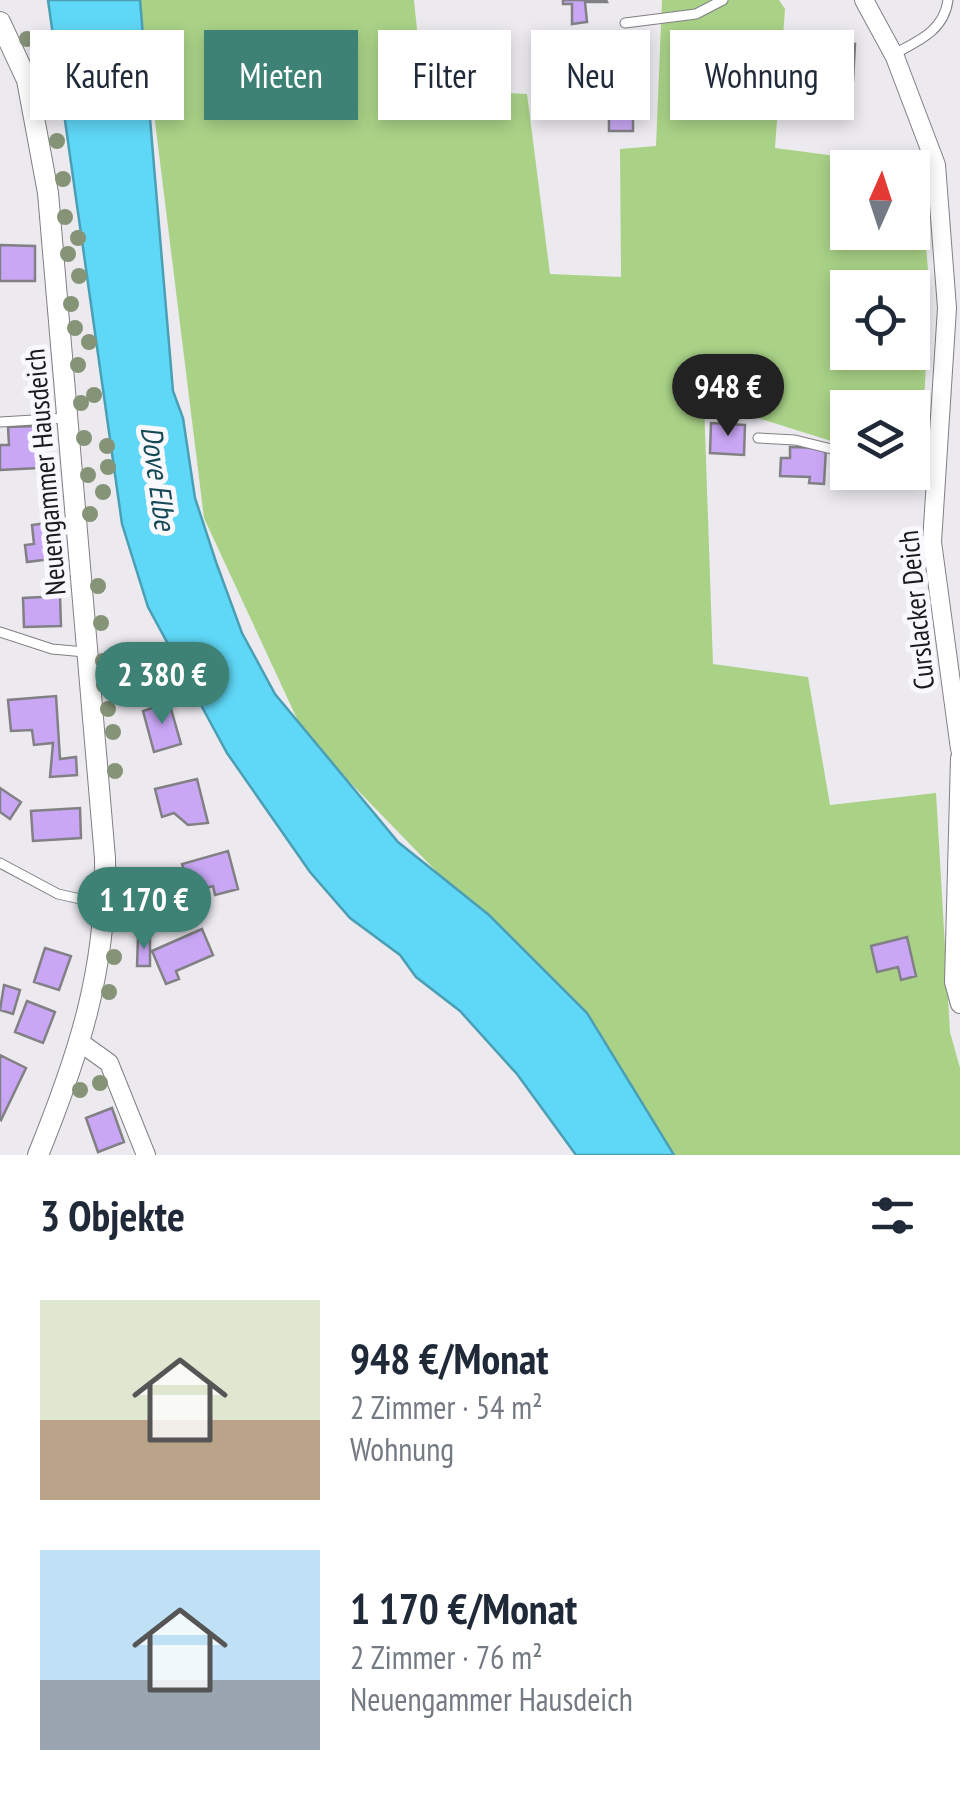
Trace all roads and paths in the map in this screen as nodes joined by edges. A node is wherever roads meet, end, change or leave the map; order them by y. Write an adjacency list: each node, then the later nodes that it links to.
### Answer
1 (724, 0): 5 (lane)
2 (864, 0): 6 (street, Curslacker Deich)
3 (948, 0): 6 (lane)
4 (0, 22): 8 (street, Neuengammer Hausdeich)
5 (625, 23)
6 (894, 54): 7 (street, Curslacker Deich)
7 (953, 299): 13 (street, Curslacker Deich)
8 (68, 418): 9 (lane); 15 (street, Neuengammer Hausdeich)
9 (0, 422)
10 (758, 438): 11 (lane)
11 (830, 449)
12 (930, 468): 13 (lane)
13 (937, 469): 16 (street, Curslacker Deich)
14 (0, 632): 15 (lane)
15 (88, 652): 19 (street, Neuengammer Hausdeich)
16 (960, 749)
17 (960, 758): 20 (street)
18 (0, 863): 19 (lane)
19 (105, 904): 21 (street, Neuengammer Hausdeich)
20 (960, 1004)
21 (81, 1042): 22 (street, Neuengammer Hausdeich); 23 (street)
22 (38, 1155)
23 (146, 1155)

